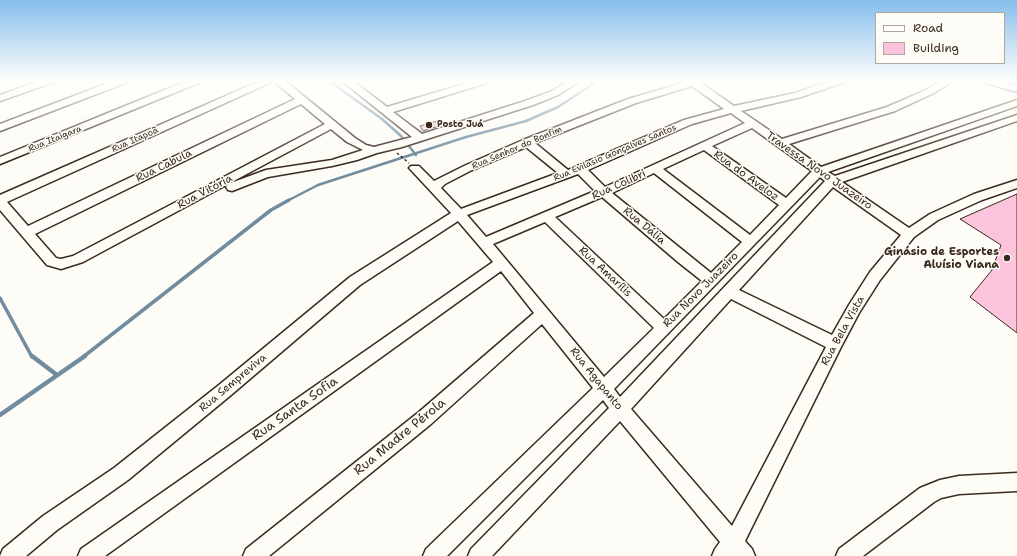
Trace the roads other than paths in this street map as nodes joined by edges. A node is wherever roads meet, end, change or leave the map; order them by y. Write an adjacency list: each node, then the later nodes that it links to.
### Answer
1 (57, 106): 19 (street)
2 (135, 106): 25 (street, Rua Itaigara)
3 (212, 106): 35 (street, Rua Itapoã)
4 (289, 106): 40 (street, Rua Cabula)
5 (309, 106): 17 (street)
6 (379, 106): 15 (street)
7 (402, 106): 15 (street)
8 (519, 106): 20 (street)
9 (619, 106): 21 (street, Rua Senhor do Bonfim)
10 (726, 106): 14 (street, Travessa Novo Juazeiro)
11 (749, 106): 14 (street, Rua Evilasio Gonçalves Santos)
12 (898, 106): 22 (street)
13 (1008, 106): 29 (street, Rua Novo Juazeiro)
14 (731, 110): 18 (street, Travessa Novo Juazeiro); 27 (street, Rua Evilasio Gonçalves Santos)
15 (385, 111): 20 (street)
16 (1017, 118): 31 (street, Rua Novo Juazeiro)
17 (332, 124): 24 (street); 39 (street, Rua Vitória)
18 (752, 124): 22 (street, Travessa Novo Juazeiro); 23 (street, Rua Colibri)
19 (0, 128)
20 (416, 140): 24 (street)
21 (527, 142): 30 (street); 33 (street, Rua Senhor do Bonfim)
22 (781, 143): 29 (street, Travessa Novo Juazeiro)
23 (705, 146): 28 (street, Rua Colibri); 36 (street, Rua do Aveloz)
24 (374, 150): 39 (street)
25 (0, 161)
26 (412, 166): 33 (street, Rua Agapanto)
27 (580, 169): 30 (street, Rua Evilasio Gonçalves Santos); 34 (street, Rua Dália)
28 (656, 169): 34 (street, Rua Colibri); 42 (street)
29 (819, 171): 31 (street, Travessa Novo Juazeiro); 36 (street, Rua Novo Juazeiro)
30 (566, 174): 37 (street, Rua Evilasio Gonçalves Santos)
31 (833, 181): 41 (street, Travessa Novo Juazeiro); 46 (street, Rua Novo Juazeiro)
32 (1017, 184): 41 (street, Rua Bela Vista)
33 (434, 188): 37 (street, Rua Agapanto)
34 (603, 192): 38 (street, Rua Colibri); 45 (street, Rua Dália)
35 (0, 201): 40 (street, Rua Vitória)
36 (787, 205): 42 (street, Rua Novo Juazeiro)
37 (459, 214): 43 (street, Rua Agapanto); 54 (street, Rua Sempreviva)
38 (546, 216): 43 (street, Rua Colibri); 48 (street, Rua Amarílis)
39 (136, 228): 40 (street, Rua Vitória)
40 (27, 232)
41 (909, 234): 49 (street, Rua Bela Vista)
42 (749, 241): 45 (street, Rua Novo Juazeiro)
43 (484, 243): 44 (street, Rua Agapanto)
44 (502, 263): 47 (street, Rua Agapanto); 55 (street, Rua Santa Sofia)
45 (711, 280): 48 (street, Rua Novo Juazeiro)
46 (728, 291): 49 (street); 51 (street, Rua Novo Juazeiro)
47 (543, 314): 50 (street, Rua Agapanto); 56 (street, Rua Madre Pérola)
48 (664, 328): 50 (street, Rua Novo Juazeiro)
49 (835, 344): 53 (street, Rua Bela Vista)
50 (604, 388): 51 (street, Rua Agapanto); 57 (street, Rua Novo Juazeiro)
51 (620, 409): 53 (street, Rua Agapanto); 58 (street, Rua Novo Juazeiro)
52 (1017, 482): 59 (street)
53 (734, 551)
54 (10, 556)
55 (88, 556)
56 (253, 556)
57 (433, 556)
58 (478, 556)
59 (846, 556)

